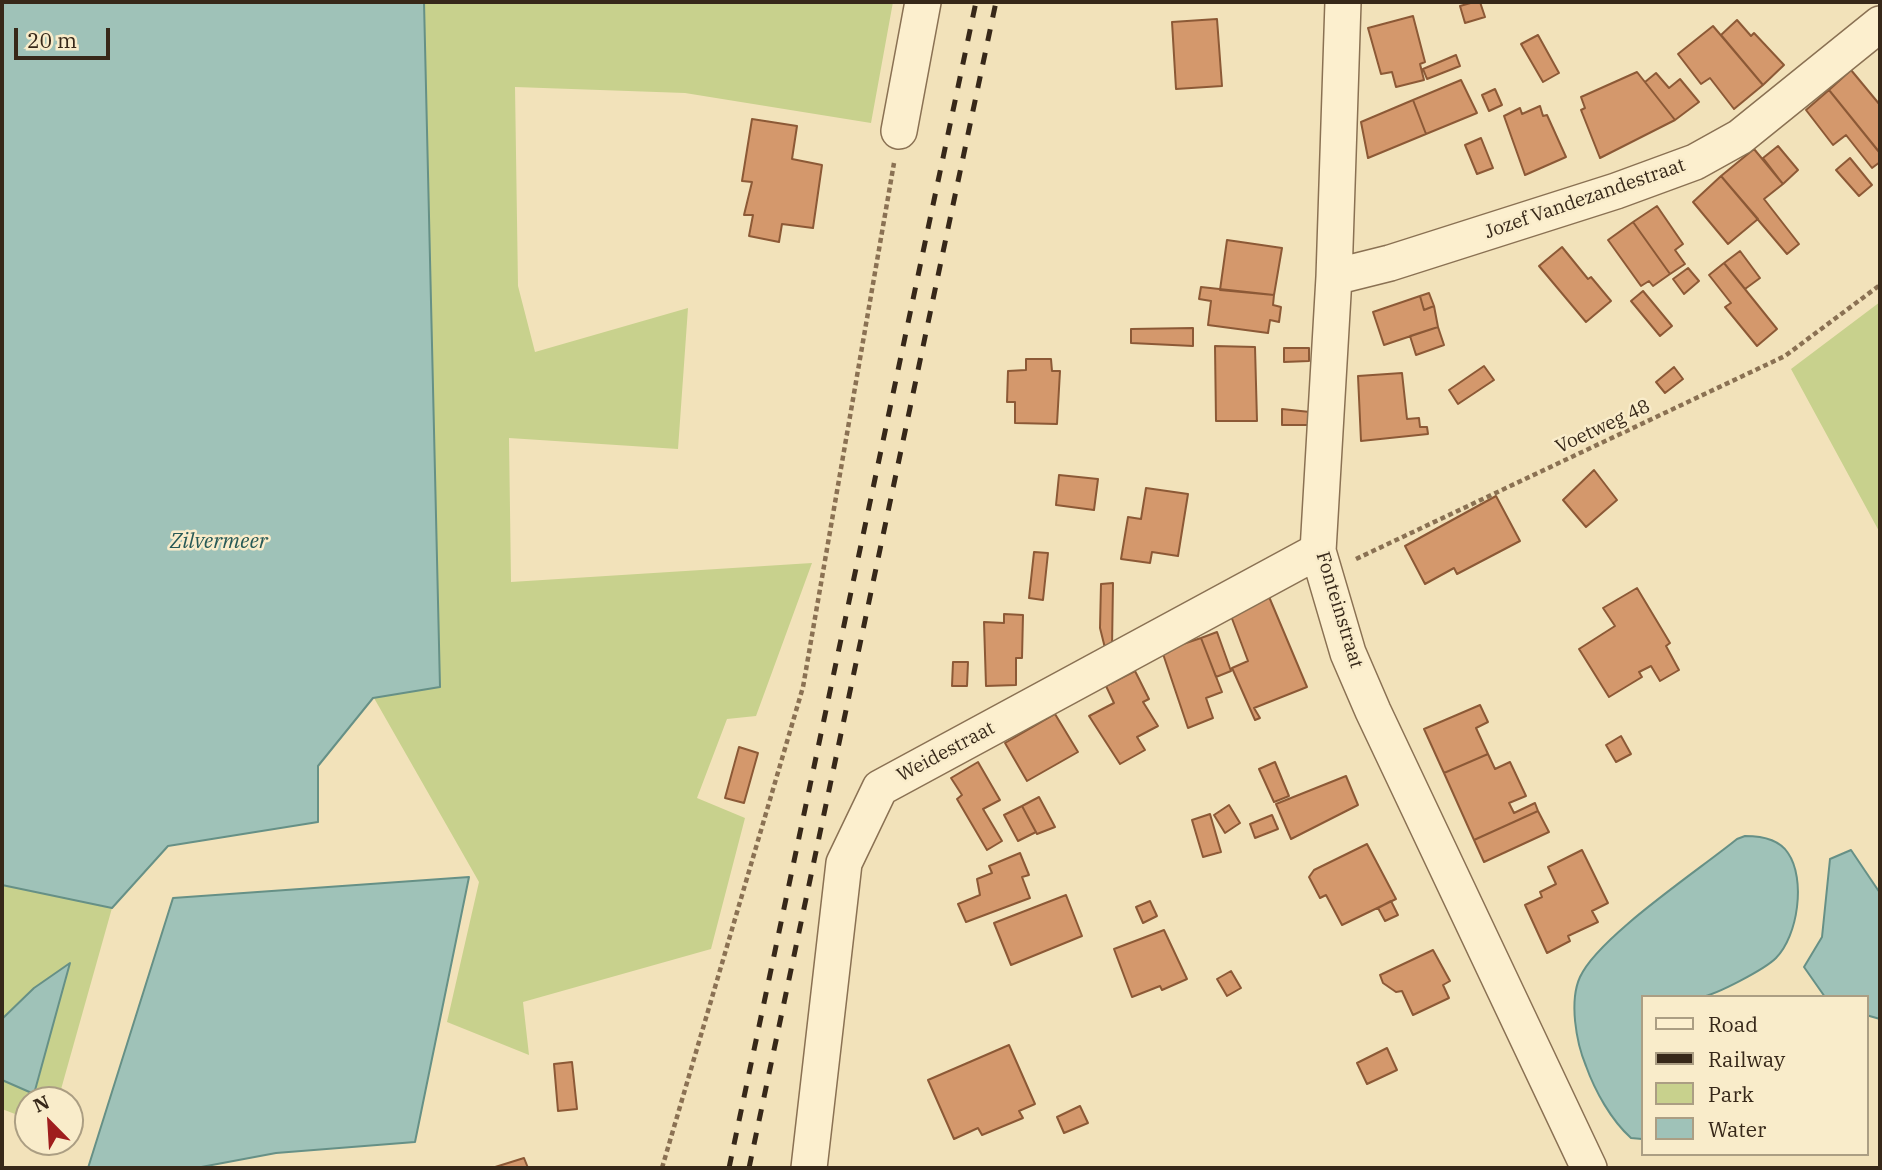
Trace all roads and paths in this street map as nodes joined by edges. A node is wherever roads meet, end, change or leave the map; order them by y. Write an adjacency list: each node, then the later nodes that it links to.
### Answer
1 (923, 2): 4 (street)
2 (1343, 2): 5 (street, Fonteinstraat)
3 (1880, 24): 5 (street, Jozef Vandezandestraat)
4 (900, 131): 8 (path)
5 (1334, 277): 7 (street, Fonteinstraat)
6 (1880, 285): 7 (path, Voetweg 48)
7 (1322, 562): 9 (street, Weidestraat); 10 (street, Fonteinstraat)
8 (662, 1168)
9 (809, 1168)
10 (1589, 1168)

